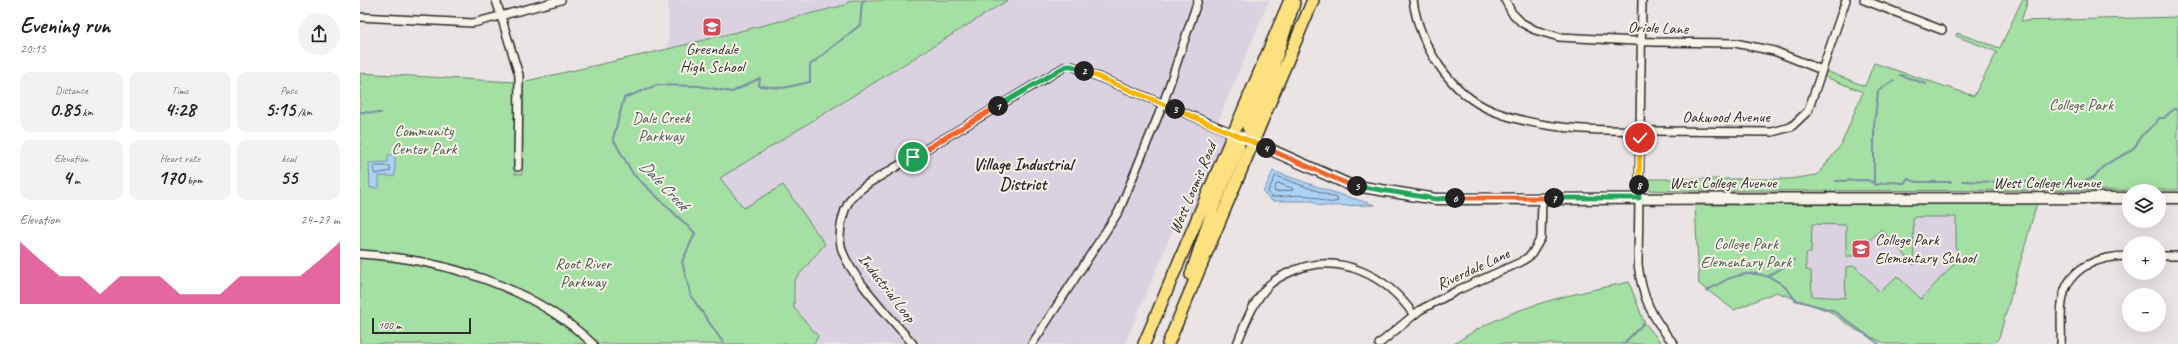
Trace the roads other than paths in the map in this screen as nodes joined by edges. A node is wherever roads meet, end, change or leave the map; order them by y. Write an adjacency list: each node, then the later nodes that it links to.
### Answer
1 (496, 0): 13 (street)
2 (561, 0): 13 (street)
3 (1198, 0): 17 (street)
4 (1290, 0): 19 (main road, West Loomis Road)
5 (1294, 0): 20 (main road)
6 (1313, 0): 20 (main road)
7 (1413, 0): 18 (street, Oakwood Avenue)
8 (1505, 0): 15 (street, Oriole Lane)
9 (1642, 0): 15 (street)
10 (1846, 0): 16 (street, Oakwood Avenue)
11 (1864, 0): 14 (street)
12 (360, 17): 13 (street)
13 (500, 17): 21 (street)
14 (1942, 30)
15 (1642, 41): 16 (street, Oriole Lane); 18 (street)
16 (1822, 70): 18 (street, Oakwood Avenue)
17 (1163, 104): 19 (street, Industrial Loop); 34 (street, Industrial Loop); 35 (street)
18 (1640, 131): 23 (street)
19 (1233, 133): 20 (street, West College Avenue); 31 (main road); 36 (main road, West Loomis Road)
20 (1254, 142): 22 (street, West College Avenue); 31 (main road)
21 (518, 167)
22 (1542, 198): 23 (street, West College Avenue); 32 (street, Riverdale Lane)
23 (1639, 198): 24 (street, West College Avenue); 40 (street)
24 (2122, 198)
25 (2166, 198): 26 (street)
26 (2178, 198)
27 (360, 254): 33 (street)
28 (2122, 256): 41 (street)
29 (2166, 256): 30 (street)
30 (2178, 256)
31 (1182, 310): 37 (main road)
32 (1414, 314): 38 (street); 39 (street, Riverdale Lane)
33 (593, 344)
34 (913, 344)
35 (1032, 344)
36 (1144, 344)
37 (1168, 344)
38 (1237, 344)
39 (1379, 344)
40 (1674, 344)
41 (2061, 344)

